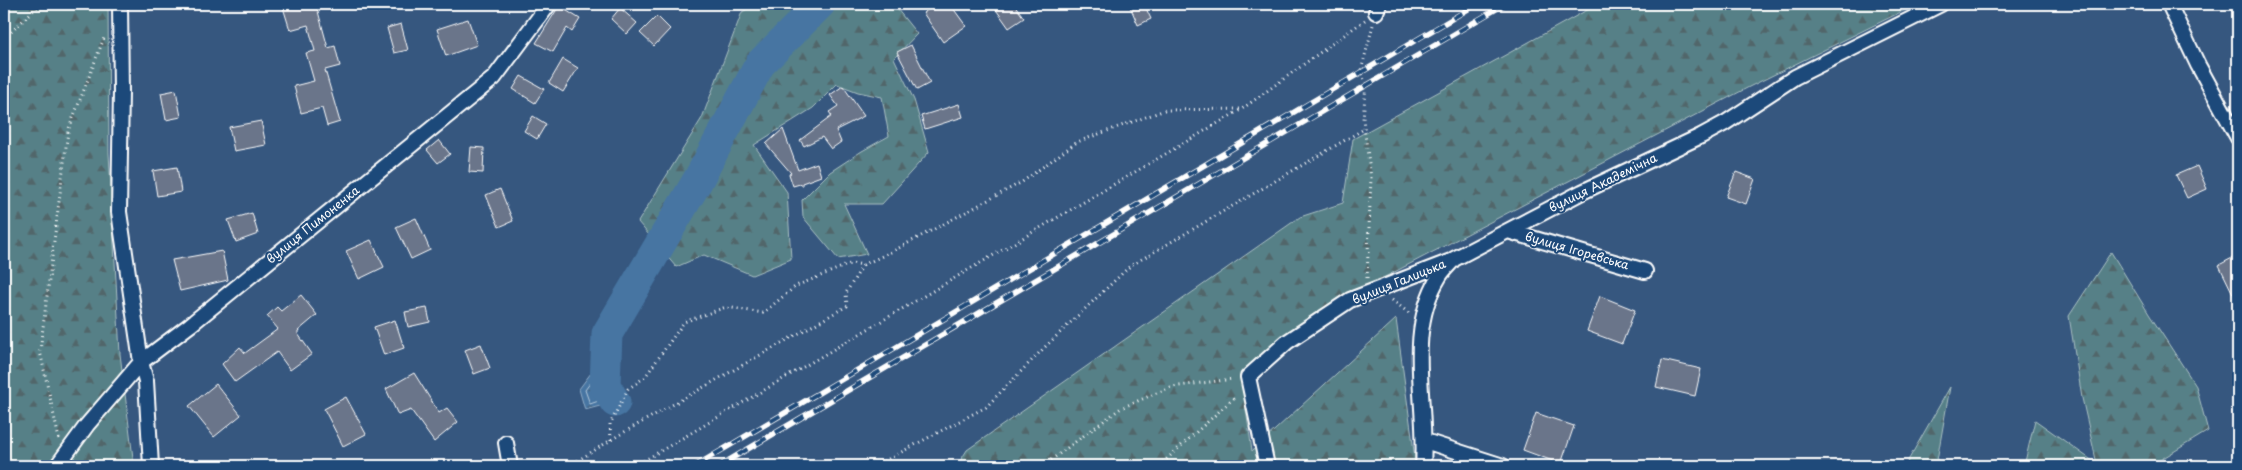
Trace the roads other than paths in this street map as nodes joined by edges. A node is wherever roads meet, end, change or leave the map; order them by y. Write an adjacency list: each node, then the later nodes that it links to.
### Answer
1 (120, 4): 9 (street)
2 (549, 4): 9 (street, вулиця Пимоненка)
3 (1941, 4): 6 (street, вулиця Академічна)
4 (2169, 4): 5 (street)
5 (2238, 138)
6 (1508, 230): 7 (street, вулиця Академічна); 8 (street, вулиця Ігоревська)
7 (1454, 259): 10 (street, вулиця Академічна); 15 (street, вулиця Галицька)
8 (1645, 271)
9 (140, 362): 12 (street, вулиця Пимоненка); 13 (street)
10 (1425, 441): 16 (street, вулиця Академічна); 17 (street)
11 (506, 443): 14 (street)
12 (60, 461)
13 (150, 466)
14 (510, 466)
15 (1267, 466)
16 (1423, 466)
17 (1503, 466)

